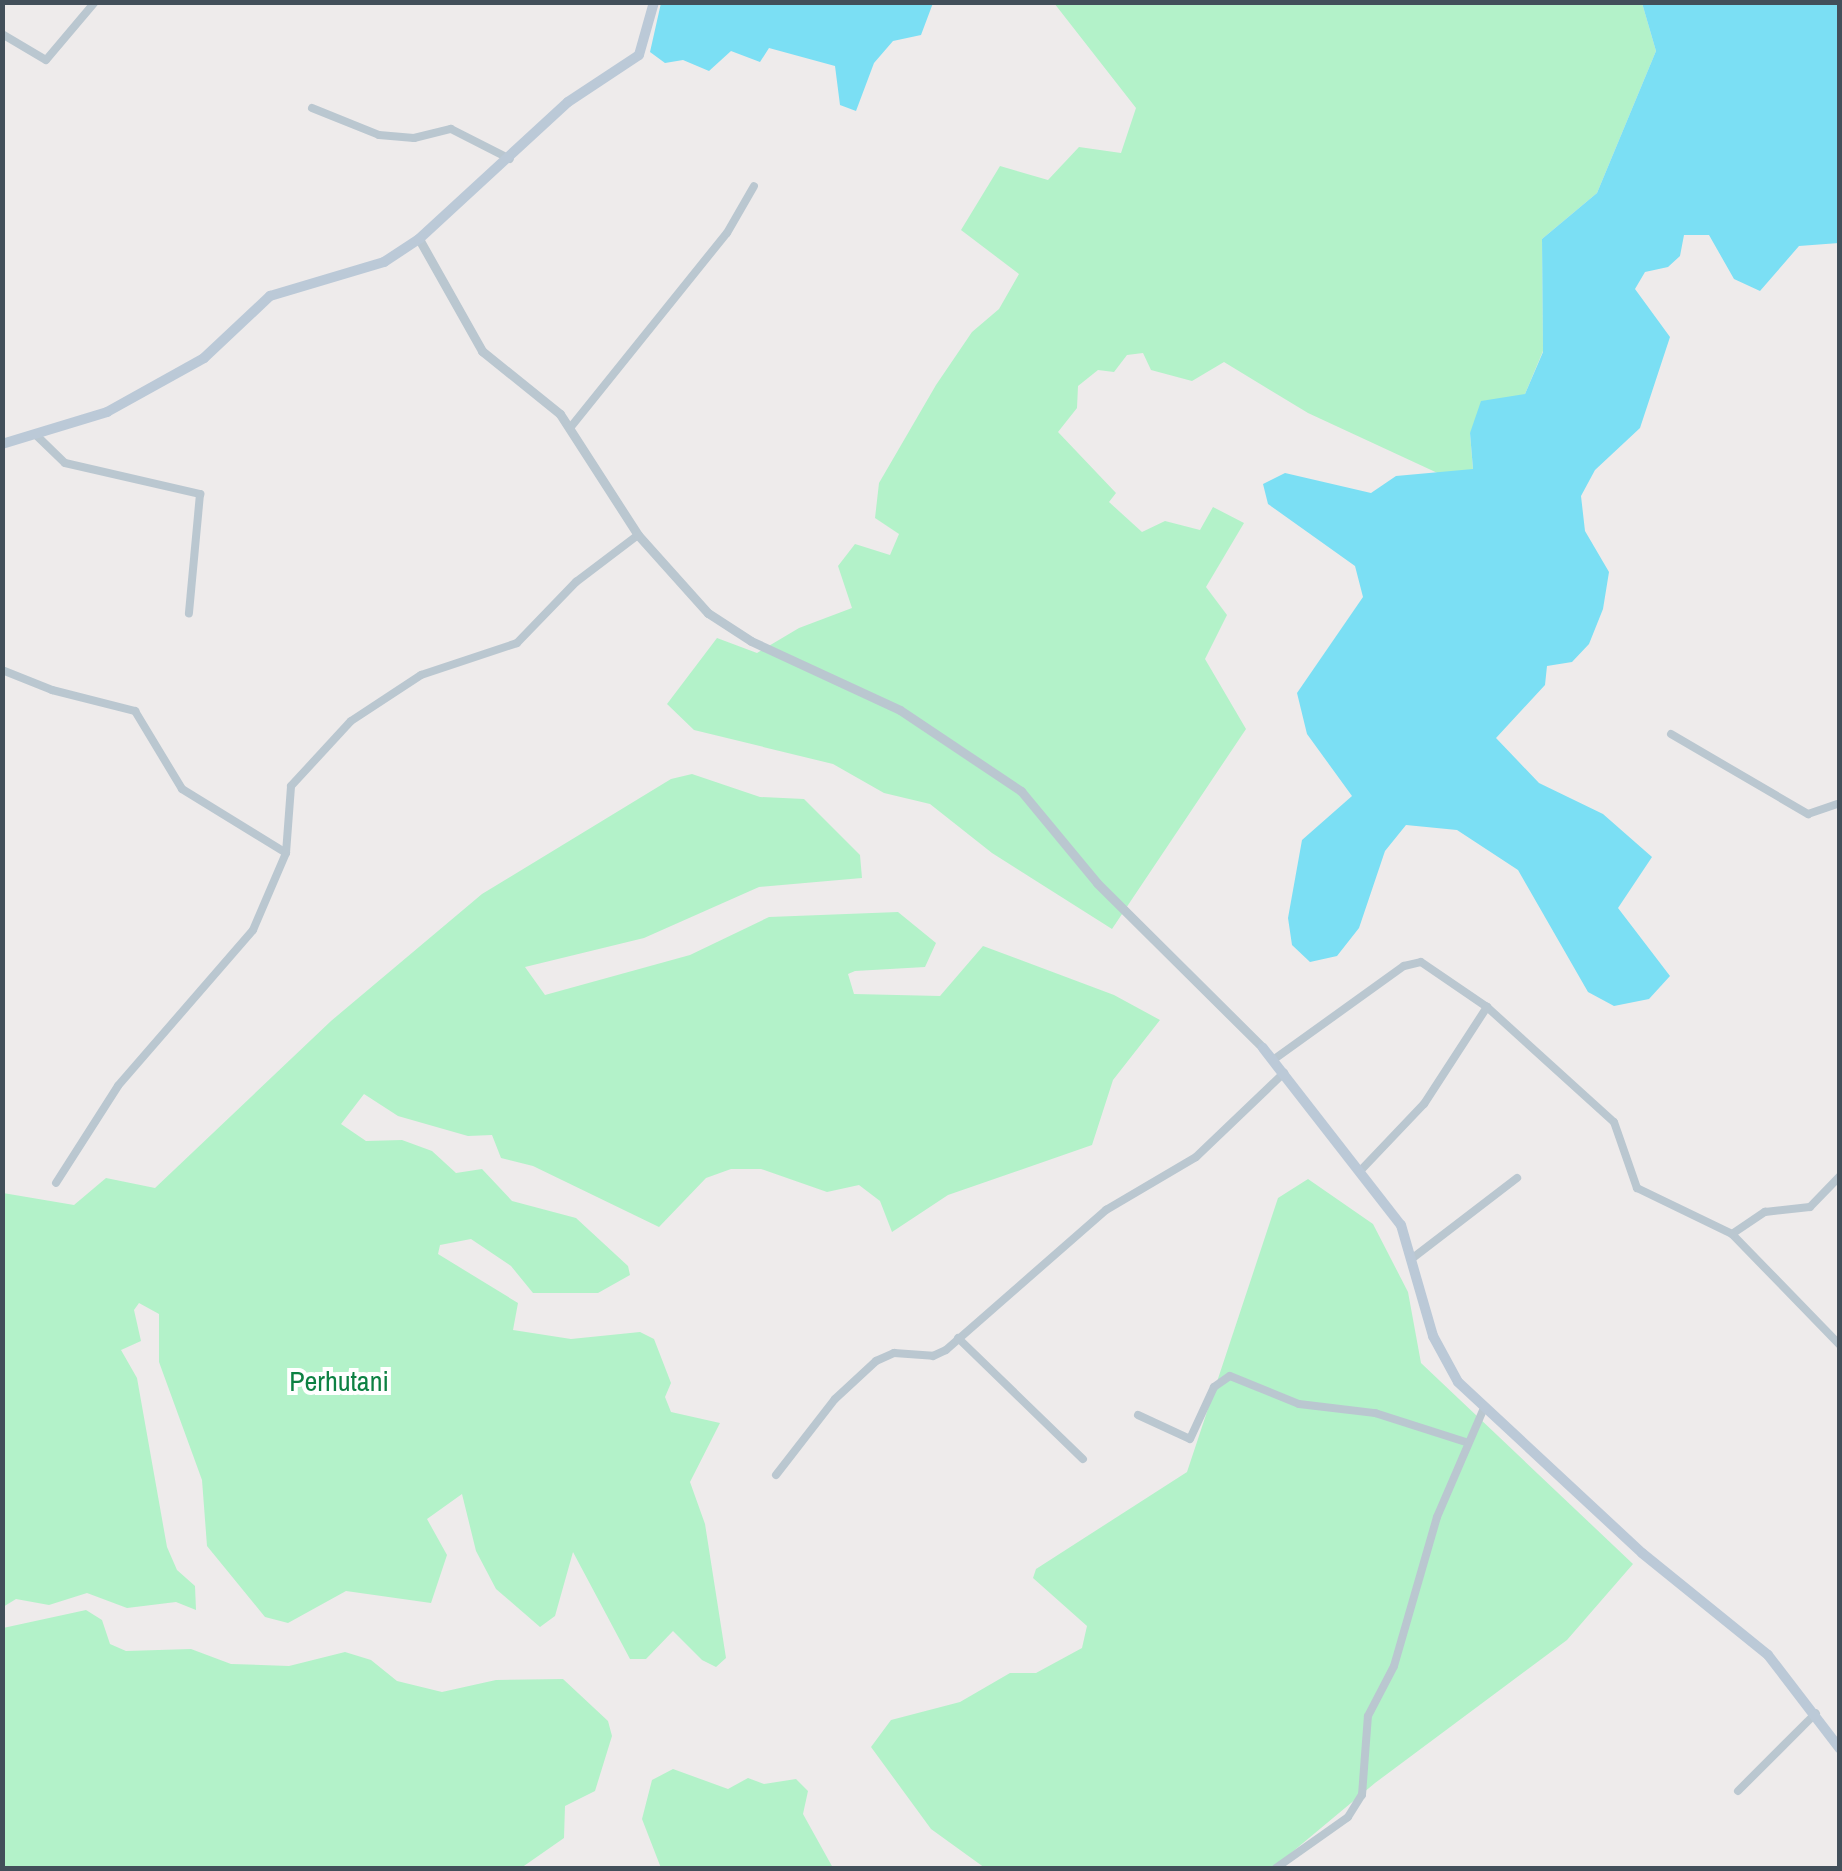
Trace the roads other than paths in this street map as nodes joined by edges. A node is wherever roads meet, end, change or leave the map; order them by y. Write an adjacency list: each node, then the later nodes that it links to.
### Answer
1 (95, 2): 3 (street)
2 (654, 2): 5 (main road)
3 (2, 34)
4 (312, 108): 5 (street)
5 (510, 158): 7 (main road)
6 (754, 186): 8 (street)
7 (419, 239): 8 (street); 9 (main road)
8 (570, 428): 11 (street)
9 (36, 434): 10 (main road); 12 (street)
10 (2, 444)
11 (638, 535): 16 (street); 18 (street)
12 (189, 613)
13 (2, 670): 16 (street)
14 (1671, 734): 15 (street)
15 (1840, 802)
16 (286, 853): 24 (street)
17 (1487, 1007): 19 (street); 21 (street); 25 (street)
18 (1263, 1048): 19 (main road)
19 (1273, 1060): 20 (main road)
20 (1284, 1073): 21 (main road); 27 (street)
21 (1362, 1170): 26 (main road)
22 (1840, 1176): 25 (street)
23 (1517, 1178): 26 (street)
24 (56, 1183)
25 (1732, 1234): 28 (street)
26 (1414, 1257): 29 (main road)
27 (958, 1338): 32 (street); 33 (street)
28 (1840, 1345)
29 (1483, 1410): 31 (street); 34 (main road)
30 (1138, 1416): 31 (street)
31 (1466, 1442): 37 (street)
32 (1083, 1460)
33 (776, 1476)
34 (1816, 1713): 35 (main road); 36 (street)
35 (1840, 1749)
36 (1738, 1791)
37 (1276, 1868)

